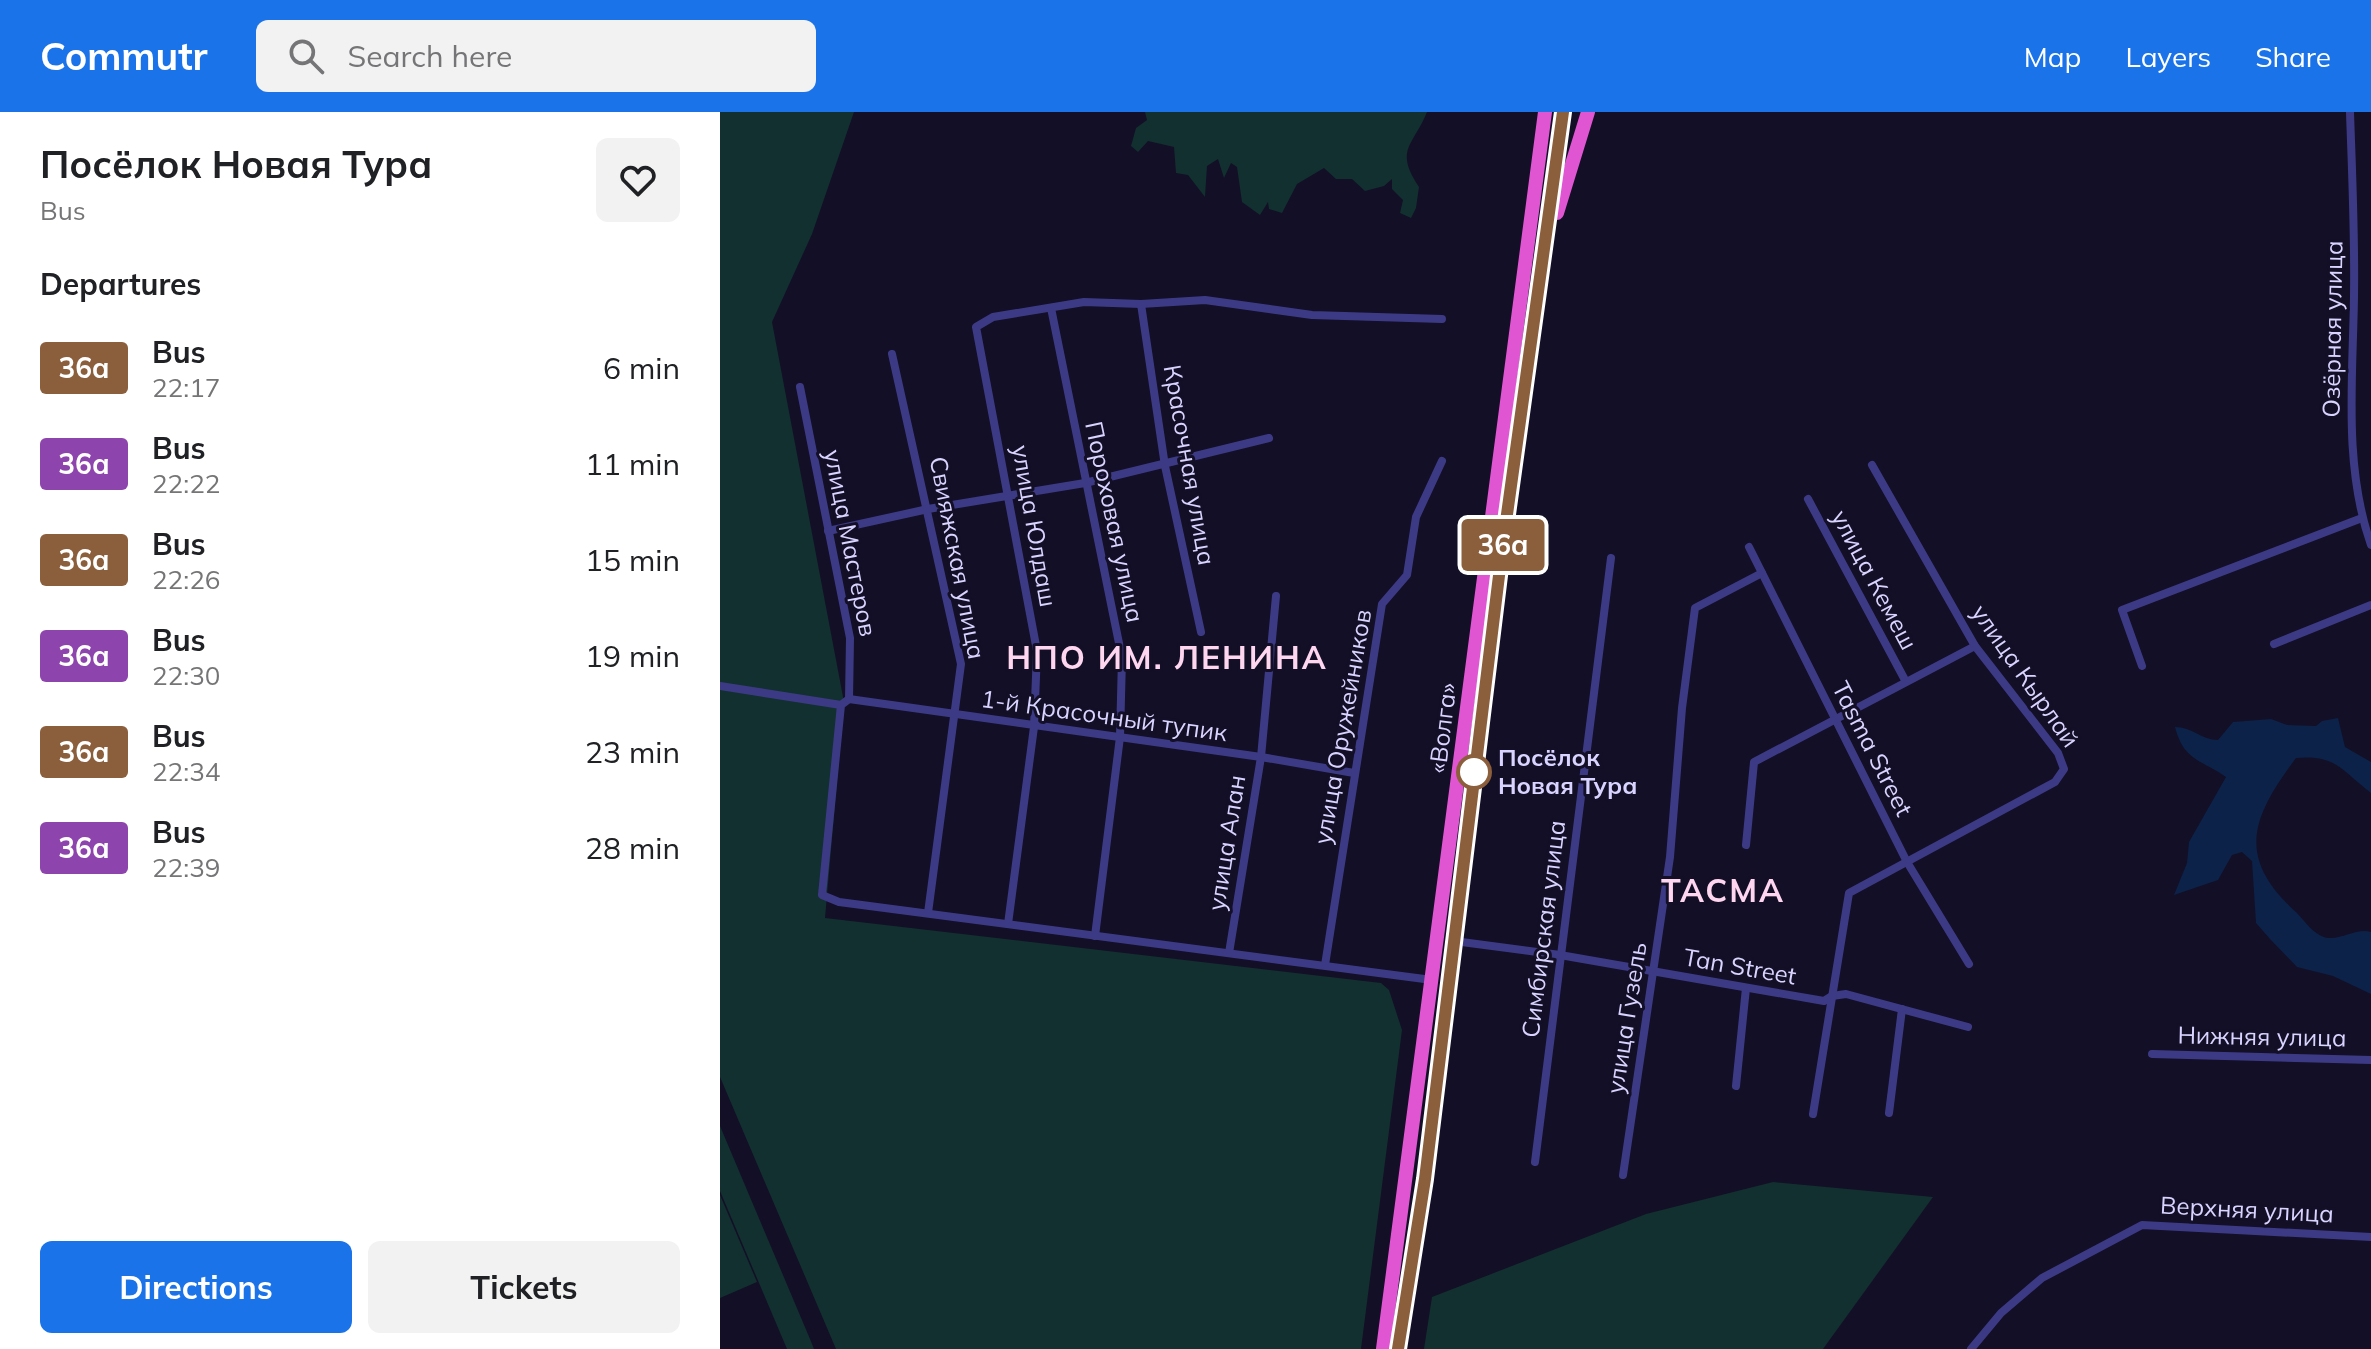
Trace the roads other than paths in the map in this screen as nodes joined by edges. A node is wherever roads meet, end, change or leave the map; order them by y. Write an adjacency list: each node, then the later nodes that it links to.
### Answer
1 (1545, 112): 51 (highway, «Волга»)
2 (1563, 112): 5 (highway, «Волга»)
3 (1588, 112): 5 (highway)
4 (2350, 112): 19 (street, Озёрная улица)
5 (1543, 268): 45 (highway, «Волга»)
6 (1141, 304): 7 (street); 8 (street); 14 (street, Красочная улица)
7 (1051, 308): 15 (street, Пороховая улица); 16 (street, улица Юлдаш)
8 (1442, 319)
9 (892, 354): 18 (street, Свияжская улица)
10 (800, 387): 20 (street, улица Мастеров)
11 (1269, 438): 14 (street)
12 (1442, 461): 39 (street, улица Оружейников)
13 (1872, 465): 29 (street, улица Кырлай)
14 (1165, 466): 15 (street); 27 (street, Красочная улица)
15 (1085, 483): 16 (street); 37 (street, Пороховая улица)
16 (1009, 497): 18 (street); 36 (street, улица Юлдаш)
17 (1808, 499): 31 (street, улица Кемеш)
18 (928, 509): 20 (street); 34 (street, Свияжская улица)
19 (2362, 518): 21 (street, Озёрная улица); 30 (street)
20 (828, 531): 33 (street, улица Мастеров)
21 (2371, 545)
22 (1749, 547): 24 (street, Tasma Street)
23 (1611, 558): 47 (street, Симбирская улица)
24 (1762, 573): 35 (street, Tasma Street); 50 (street, улица Гузель)
25 (1276, 596): 38 (street, улица Алан)
26 (2371, 605): 28 (street)
27 (1201, 632)
28 (2274, 644)
29 (1975, 646): 31 (street); 41 (street, улица Кырлай)
30 (2142, 666)
31 (1905, 680): 35 (street)
32 (720, 686): 33 (street, 1-й Красочный тупик)
33 (845, 702): 34 (street, 1-й Красочный тупик); 42 (street, улица Мастеров)
34 (954, 715): 36 (street, 1-й Красочный тупик); 42 (street, Свияжская улица)
35 (1835, 721): 40 (street); 41 (street, Tasma Street)
36 (1034, 727): 37 (street, 1-й Красочный тупик); 43 (street, улица Юлдаш)
37 (1120, 737): 38 (street, 1-й Красочный тупик); 44 (street, Пороховая улица)
38 (1261, 757): 39 (street, 1-й Красочный тупик); 46 (street, улица Алан)
39 (1354, 773): 49 (street, улица Оружейников)
40 (1746, 845)
41 (1907, 862): 48 (street, Tasma Street); 53 (street, улица Кырлай)
42 (928, 913): 43 (street)
43 (1008, 924): 44 (street)
44 (1095, 936): 46 (street)
45 (1453, 941): 47 (street, Tan Street); 64 (highway, «Волга»)
46 (1229, 953): 49 (street)
47 (1560, 955): 50 (street, Tan Street); 61 (street, Симбирская улица)
48 (1969, 964)
49 (1325, 965): 51 (street)
50 (1655, 973): 52 (street, Tan Street); 62 (street, улица Гузель)
51 (1432, 980): 64 (highway, «Волга»)
52 (1746, 988): 53 (street, Tan Street); 58 (street)
53 (1832, 996): 54 (street, Tan Street); 60 (street)
54 (1902, 1009): 55 (street, Tan Street); 59 (street)
55 (1968, 1027)
56 (2152, 1054): 57 (street, Нижняя улица)
57 (2371, 1060)
58 (1736, 1086)
59 (1889, 1113)
60 (1813, 1114)
61 (1535, 1162)
62 (1623, 1175)
63 (2371, 1237): 67 (street, Верхняя улица)
64 (1397, 1302): 65 (highway, «Волга»); 66 (highway, «Волга»)
65 (1383, 1349)
66 (1398, 1349)
67 (1971, 1349)

